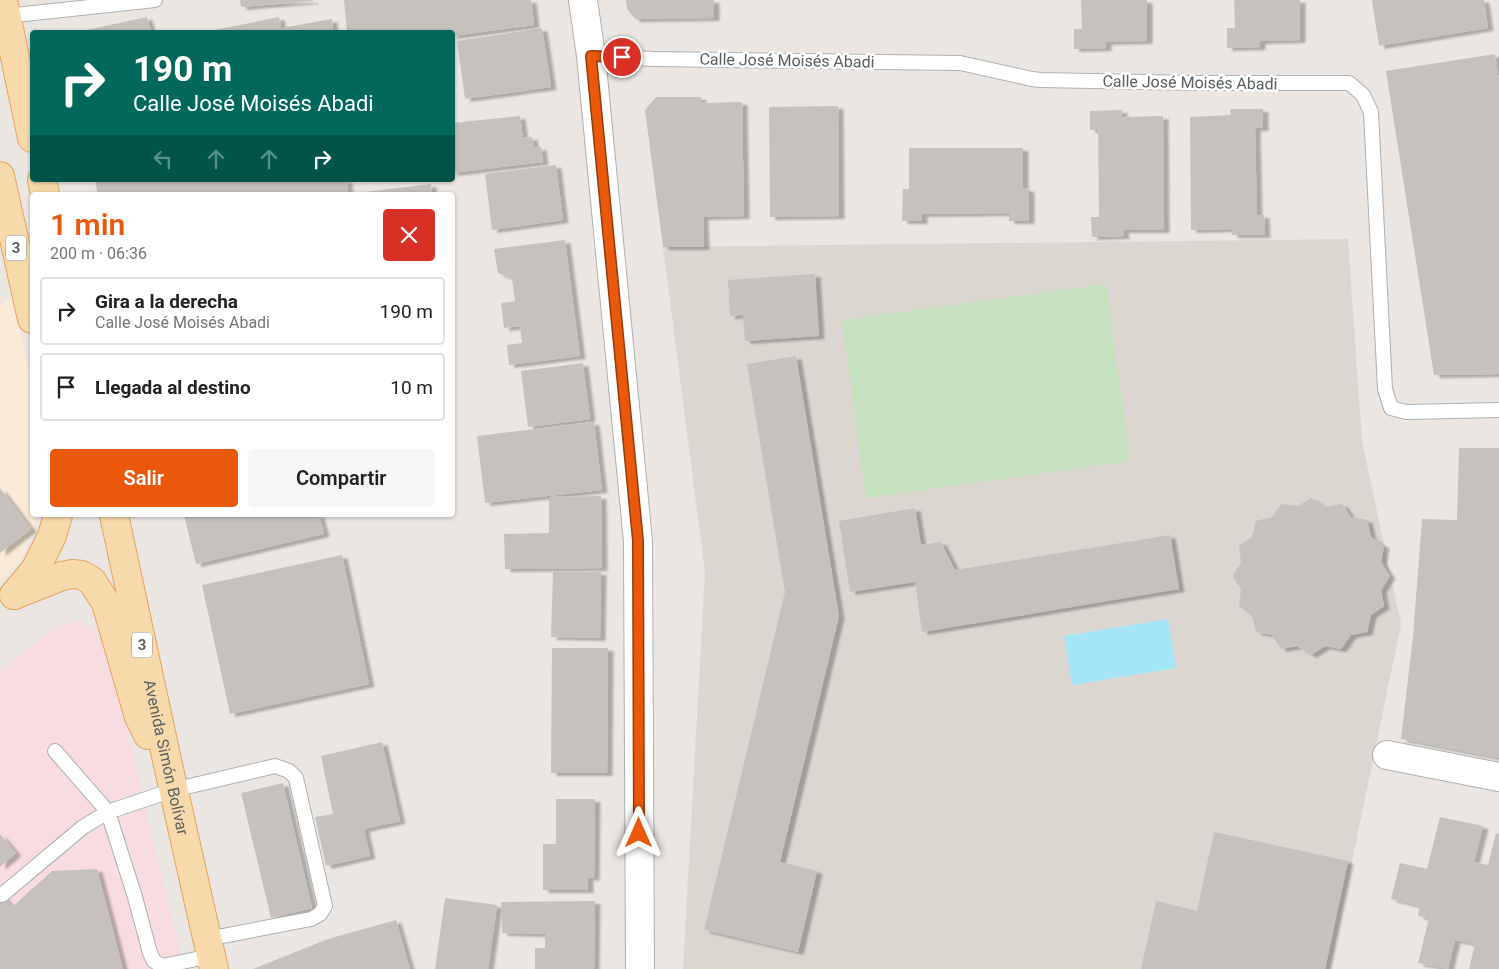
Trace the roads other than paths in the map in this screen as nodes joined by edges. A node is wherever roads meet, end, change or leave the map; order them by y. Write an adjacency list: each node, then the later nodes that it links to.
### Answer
1 (155, 0): 3 (lane)
2 (583, 0): 4 (street)
3 (5, 8): 5 (main road)
4 (591, 56): 8 (lane, Calle José Moisés Abadi); 19 (street)
5 (30, 128)
6 (0, 176): 7 (main road, 3)
7 (30, 311)
8 (1499, 410)
9 (57, 517): 11 (main road)
10 (114, 517): 15 (main road, Avenida Simón Bolívar / 3)
11 (7, 601): 15 (main road)
12 (55, 751): 16 (lane)
13 (1387, 755): 14 (street)
14 (1499, 777)
15 (171, 782): 16 (lane); 18 (main road, Avenida Simón Bolívar / 3); 18 (lane)
16 (108, 812): 17 (lane); 18 (lane)
17 (2, 895)
18 (210, 955)
19 (640, 969)

